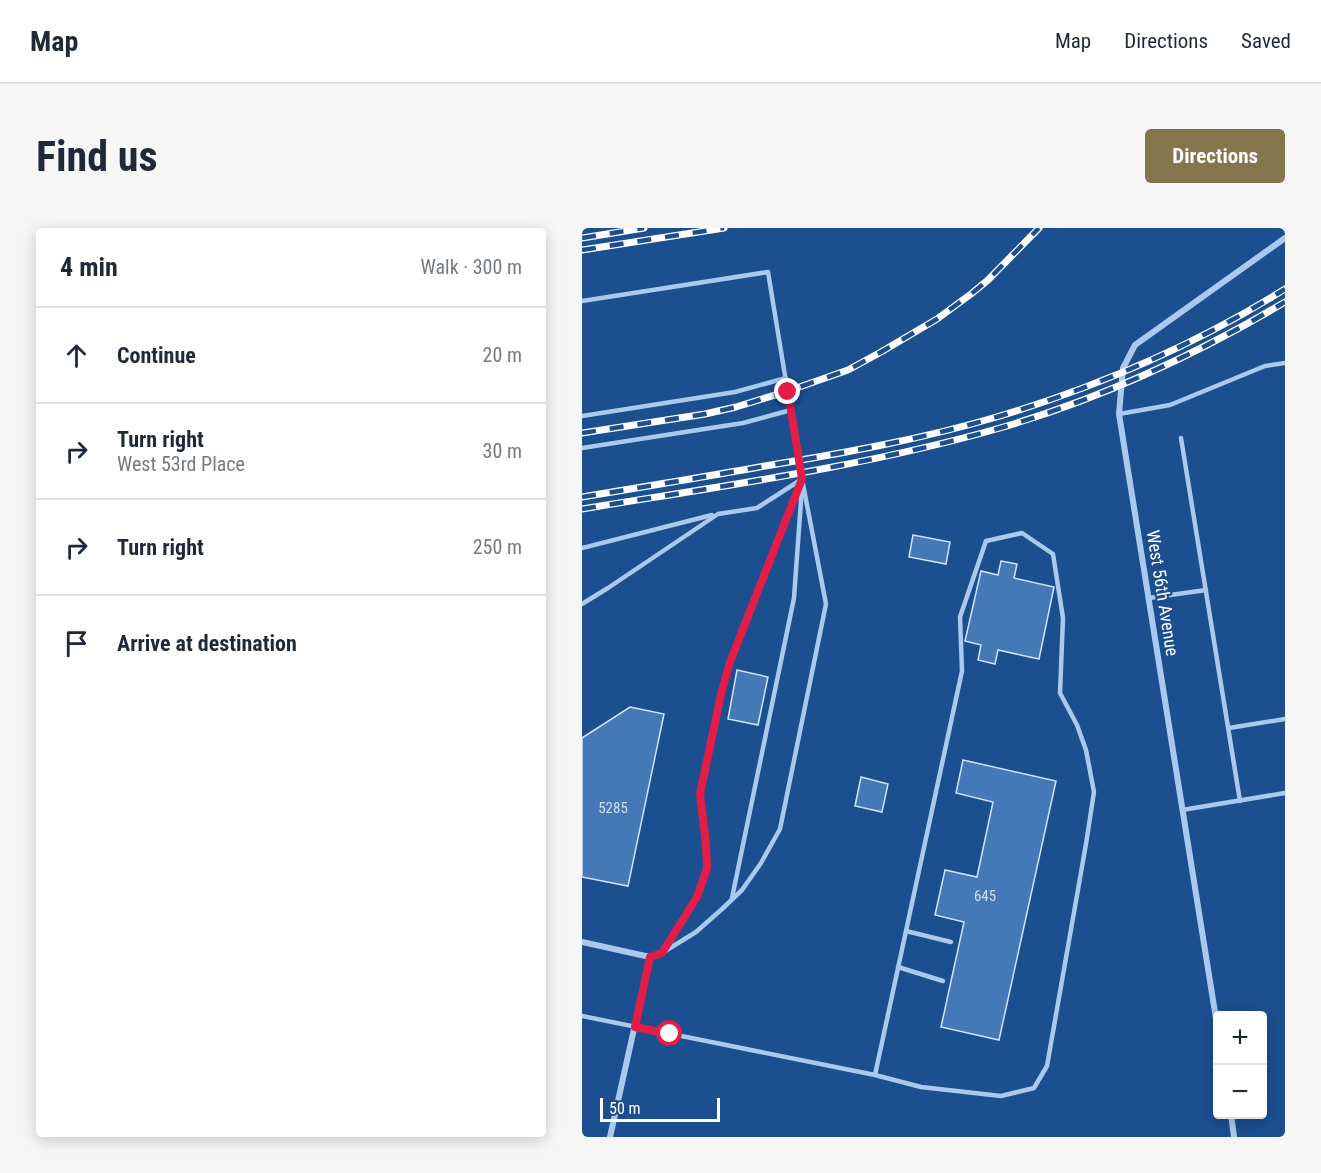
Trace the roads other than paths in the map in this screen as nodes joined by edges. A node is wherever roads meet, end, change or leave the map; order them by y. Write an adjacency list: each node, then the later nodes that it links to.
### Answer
1 (1285, 238): 6 (street, West 56th Avenue)
2 (582, 301): 4 (lane)
3 (1285, 363): 6 (lane)
4 (786, 378): 5 (lane); 7 (lane)
5 (791, 410): 9 (lane); 10 (lane)
6 (1119, 414): 14 (street, West 56th Avenue)
7 (582, 416)
8 (1181, 438): 13 (lane)
9 (582, 448)
10 (802, 479): 11 (lane); 21 (lane); 21 (lane); 25 (lane)
11 (718, 514): 12 (lane); 15 (lane)
12 (582, 548)
13 (1206, 590): 14 (lane); 17 (lane)
14 (1149, 598): 20 (street, West 56th Avenue)
15 (582, 603)
16 (1285, 719): 17 (lane)
17 (1229, 728): 19 (lane)
18 (1285, 793): 19 (lane)
19 (1240, 801): 20 (lane)
20 (1182, 810): 29 (street, West 56th Avenue)
21 (732, 899): 25 (lane)
22 (906, 931): 24 (lane); 27 (lane); 32 (lane)
23 (582, 942): 26 (street)
24 (951, 942)
25 (662, 953): 26 (lane)
26 (650, 957): 31 (street)
27 (898, 968): 28 (lane); 32 (lane)
28 (943, 981)
29 (1215, 1011)
30 (582, 1016): 31 (lane)
31 (635, 1027): 32 (lane); 34 (street)
32 (875, 1075)
33 (1232, 1119): 35 (street)
34 (610, 1137)
35 (1234, 1137)

